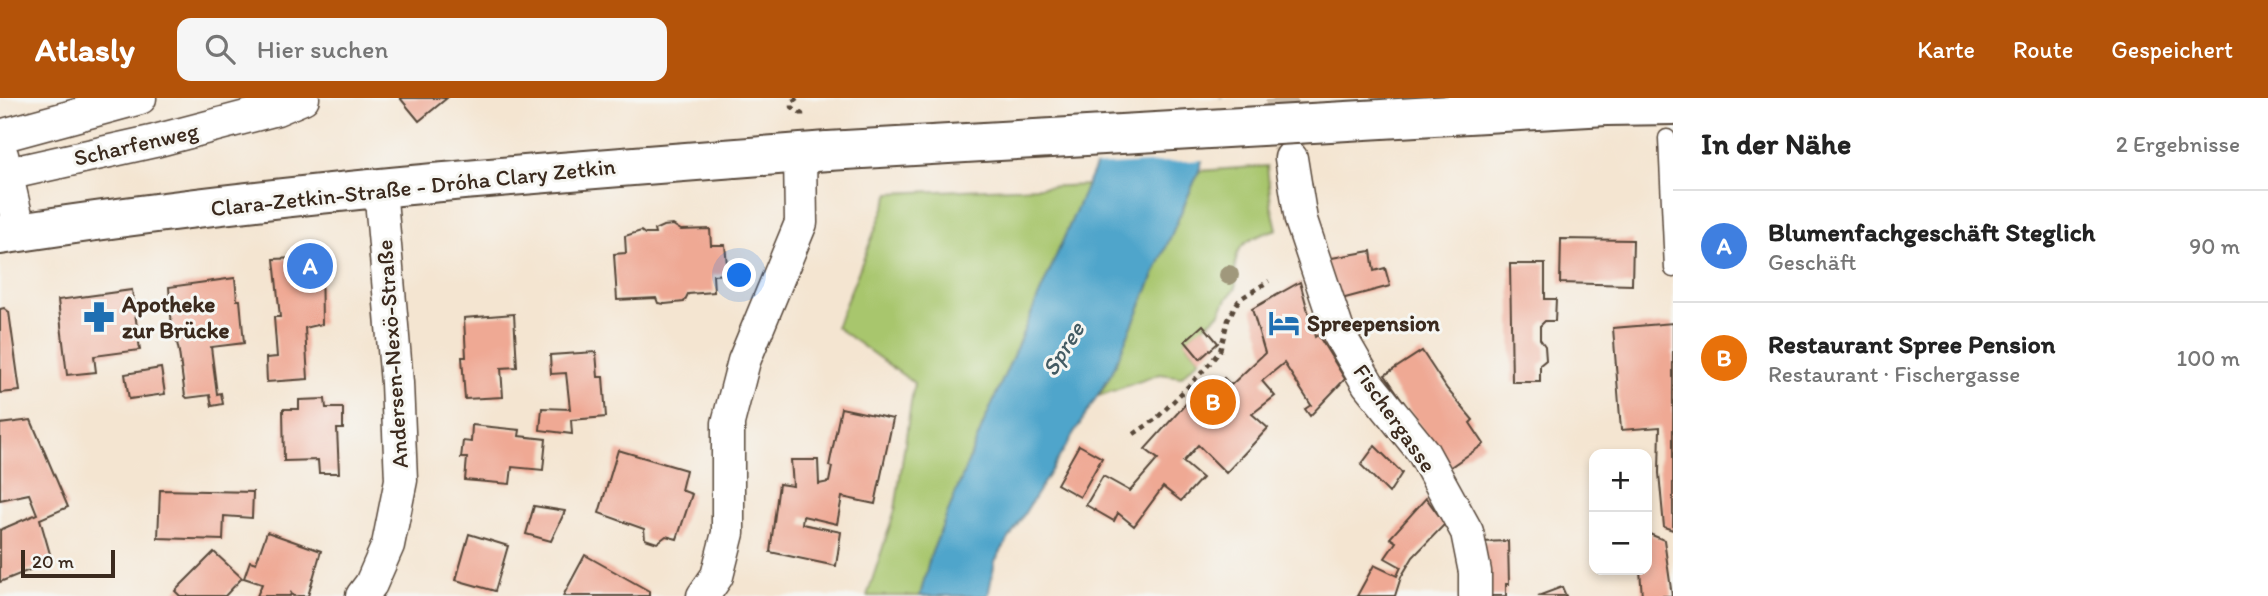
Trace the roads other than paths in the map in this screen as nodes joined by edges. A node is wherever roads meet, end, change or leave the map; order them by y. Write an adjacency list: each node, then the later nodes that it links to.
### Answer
1 (140, 98): 4 (street)
2 (303, 98): 7 (street, Scharfenweg)
3 (1670, 121): 5 (main road, Clara-Zetkin-Straße - Dróha Clary Zetkin, bridge); 10 (lane)
4 (0, 136)
5 (814, 152): 8 (main road, Clara-Zetkin-Straße - Dróha Clary Zetkin); 12 (street)
6 (1291, 158): 13 (street, Fischergasse)
7 (4, 160): 9 (street)
8 (380, 188): 9 (main road, Clara-Zetkin-Straße - Dróha Clary Zetkin); 11 (street, Andersen-Nexö-Straße)
9 (10, 234)
10 (1673, 269)
11 (362, 596)
12 (703, 596)
13 (1475, 596)

